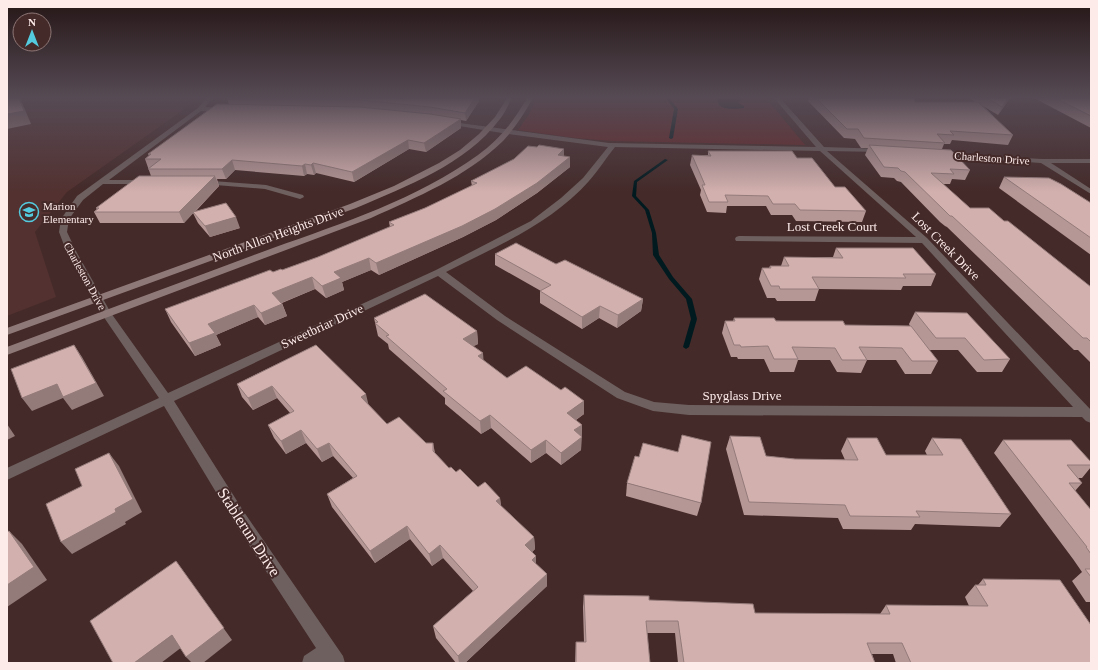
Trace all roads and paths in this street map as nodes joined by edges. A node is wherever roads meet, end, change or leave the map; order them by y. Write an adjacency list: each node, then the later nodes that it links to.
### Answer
1 (172, 129): 13 (street, Charleston Drive)
2 (488, 129): 21 (main road, North Allen Heights Drive)
3 (490, 129): 6 (street)
4 (510, 129): 6 (main road, North Allen Heights Drive)
5 (804, 129): 8 (street, Lost Creek Drive)
6 (508, 132): 7 (street); 22 (main road, North Allen Heights Drive)
7 (613, 145): 8 (street); 20 (street, Sweetbriar Drive)
8 (822, 149): 9 (street); 19 (street, Lost Creek Drive)
9 (892, 151)
10 (938, 154): 11 (street, Charleston Drive)
11 (1042, 161): 12 (street, Charleston Drive); 16 (street)
12 (1091, 161)
13 (100, 182): 14 (street); 21 (street, Charleston Drive)
14 (154, 182)
15 (193, 182): 17 (street)
16 (1091, 192)
17 (300, 197)
18 (739, 239): 19 (street, Lost Creek Court)
19 (924, 240): 26 (street, Lost Creek Drive)
20 (439, 272): 25 (street, Sweetbriar Drive); 26 (street, Spyglass Drive)
21 (97, 298): 22 (street, Charleston Drive); 23 (main road, North Allen Heights Drive)
22 (106, 313): 24 (main road, North Allen Heights Drive); 25 (street, Charleston Drive)
23 (7, 332)
24 (7, 351)
25 (166, 399): 27 (street, Sweetbriar Drive); 28 (street, Stablerun Drive)
26 (1088, 415)
27 (7, 474)
28 (331, 657): 29 (street)
29 (311, 663)

